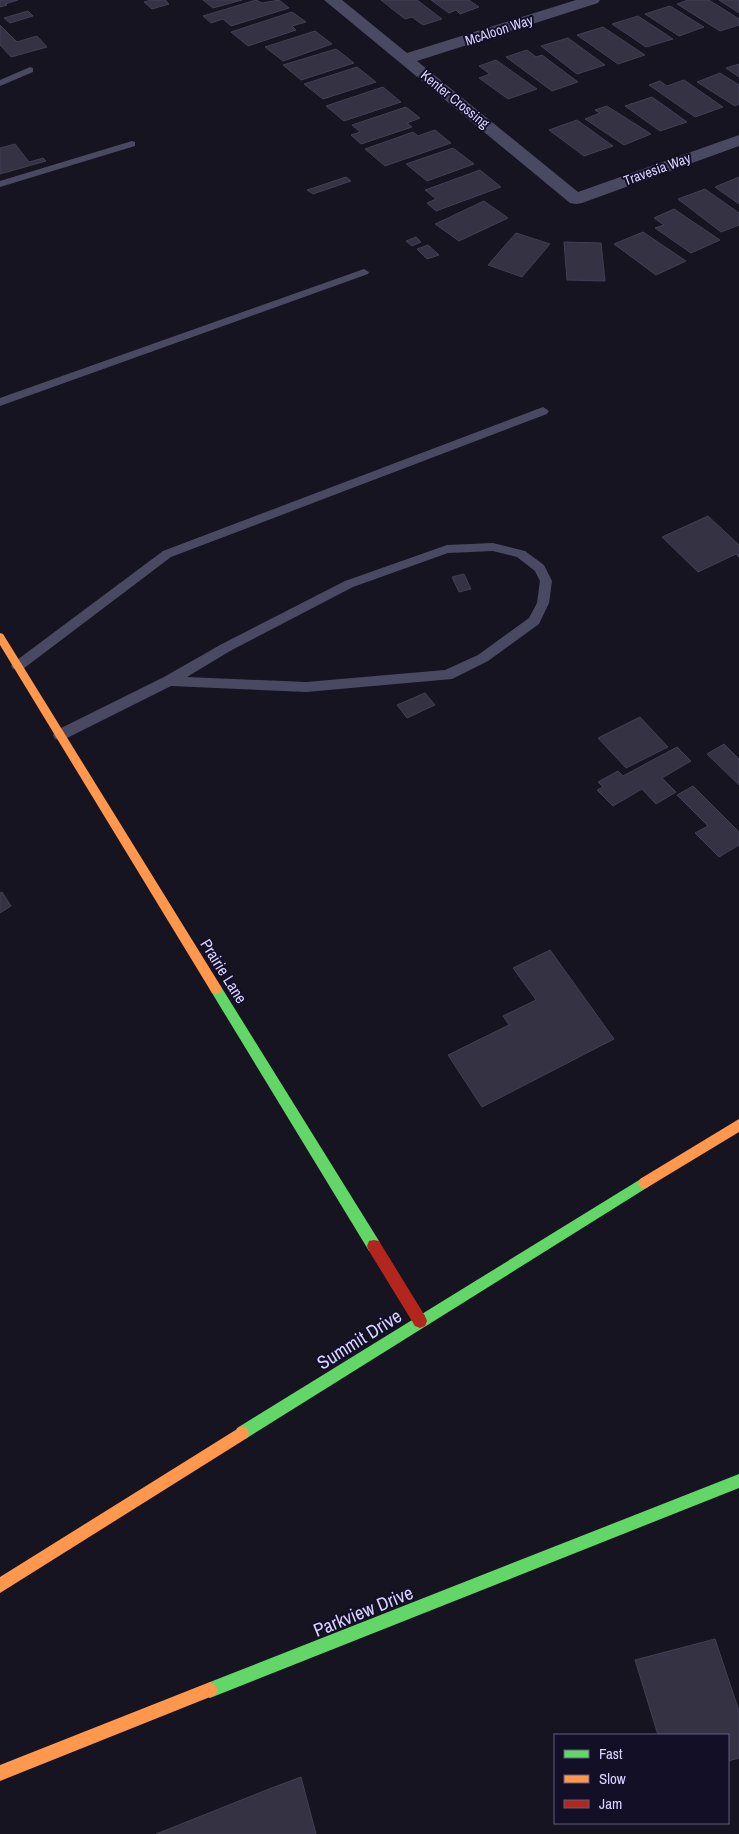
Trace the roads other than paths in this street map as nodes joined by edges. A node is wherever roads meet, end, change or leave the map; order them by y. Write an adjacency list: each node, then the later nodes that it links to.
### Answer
1 (332, 0): 3 (street, Kenter Crossing)
2 (592, 0): 3 (street, McAloon Way)
3 (406, 59): 9 (street, Kenter Crossing)
4 (30, 70): 5 (lane)
5 (0, 83)
6 (739, 140): 9 (street, Travesia Way)
7 (132, 144): 8 (lane)
8 (0, 184)
9 (576, 199)
10 (364, 272): 11 (lane)
11 (0, 402)
12 (543, 411): 14 (lane)
13 (0, 637): 14 (street, Prairie Lane)
14 (18, 666): 16 (street, Prairie Lane)
15 (169, 681): 15 (lane); 16 (lane)
16 (60, 735): 18 (street, Prairie Lane)
17 (739, 1125): 18 (street, Summit Drive)
18 (420, 1321): 20 (street, Summit Drive)
19 (739, 1481): 21 (street, Parkview Drive)
20 (0, 1586)
21 (0, 1773)

